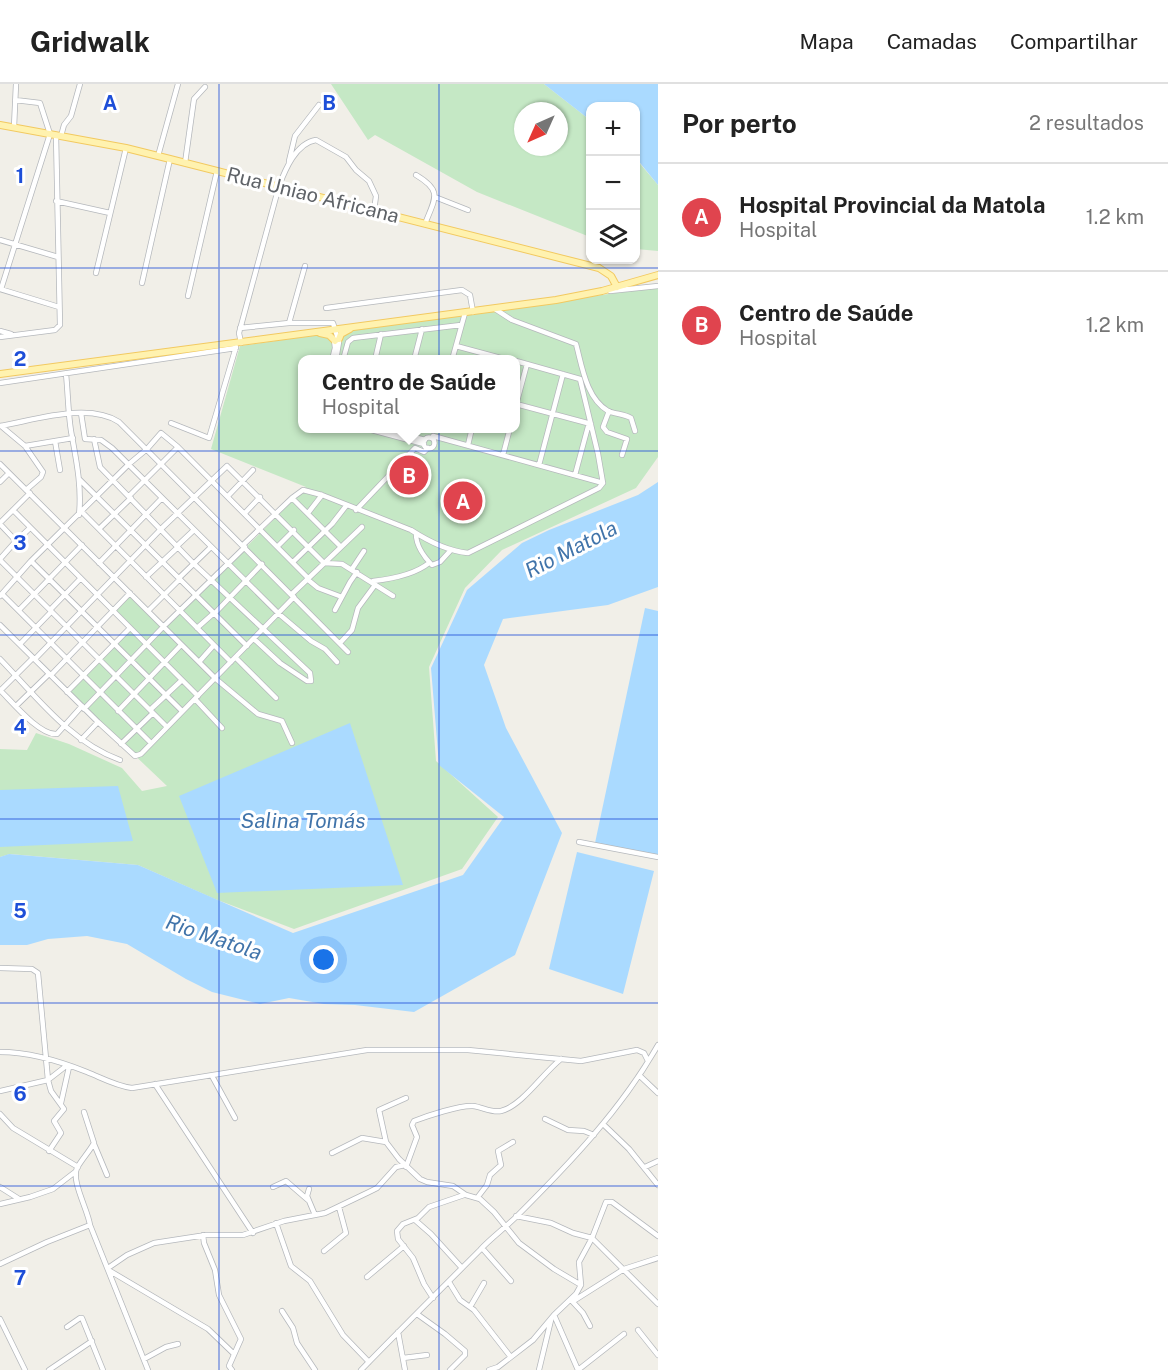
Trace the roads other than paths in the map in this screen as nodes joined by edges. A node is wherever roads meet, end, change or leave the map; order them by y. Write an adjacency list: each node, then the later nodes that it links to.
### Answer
1 (15, 84): 5 (street)
2 (80, 84): 10 (street)
3 (178, 84): 12 (street)
4 (205, 87): 14 (street)
5 (15, 100): 8 (street); 10 (street)
6 (319, 105): 15 (street)
7 (1, 125): 8 (main road, Rua Uniao Africana); 9 (street)
8 (14, 127): 10 (main road, Rua Uniao Africana)
9 (0, 133)
10 (56, 135): 11 (main road, Rua Uniao Africana); 20 (street); 26 (street)
11 (126, 148): 12 (main road, Rua Uniao Africana); 23 (street)
12 (158, 156): 13 (main road, Rua Uniao Africana)
13 (170, 159): 14 (main road, Rua Uniao Africana); 31 (street)
14 (185, 162): 16 (main road, Rua Uniao Africana)
15 (289, 164): 18 (street); 22 (street)
16 (217, 171): 18 (main road, Rua Uniao Africana); 36 (street)
17 (416, 175): 19 (street)
18 (279, 186): 22 (main road, Rua Uniao Africana); 45 (street)
19 (435, 196): 21 (street); 24 (street)
20 (56, 201): 23 (street); 27 (street)
21 (468, 210)
22 (374, 211): 24 (main road, Rua Uniao Africana)
23 (110, 213): 29 (street)
24 (425, 224): 33 (main road, Rua Uniao Africana)
25 (0, 240): 26 (street)
26 (15, 244): 27 (street); 34 (street)
27 (58, 257): 37 (street)
28 (305, 266): 42 (street)
29 (96, 273)
30 (658, 275): 33 (main road)
31 (142, 283)
32 (658, 286): 35 (street)
33 (617, 287): 35 (main road)
34 (1, 289): 37 (street)
35 (602, 291): 39 (main road)
36 (188, 296)
37 (59, 307): 51 (street)
38 (326, 308): 40 (street)
39 (495, 309): 40 (main road); 70 (street)
40 (473, 312): 41 (main road)
41 (465, 313): 43 (street); 44 (main road)
42 (289, 323): 45 (street); 46 (street)
43 (461, 325): 47 (street); 55 (street)
44 (356, 326): 46 (main road); 53 (main road)
45 (240, 328): 54 (street)
46 (332, 329): 49 (main road); 53 (street)
47 (422, 329): 50 (street); 59 (street)
48 (0, 331): 51 (street)
49 (316, 332): 53 (main road); 54 (main road)
50 (381, 334): 57 (street); 58 (street)
51 (14, 335): 52 (street)
52 (0, 337)
53 (337, 340): 56 (street)
54 (238, 345): 64 (main road); 65 (street); 74 (street)
55 (456, 346): 60 (street); 61 (street)
56 (335, 355)
57 (344, 355)
58 (376, 355)
59 (415, 355)
60 (453, 355)
61 (485, 355)
62 (520, 363): 63 (street)
63 (526, 364): 66 (street); 68 (street)
64 (0, 374)
65 (66, 374): 67 (street); 72 (street)
66 (563, 374): 73 (street); 75 (street)
67 (0, 383)
68 (520, 389)
69 (520, 406): 73 (street)
70 (609, 411): 77 (street); 93 (street)
71 (81, 413): 72 (street); 85 (street); 91 (street)
72 (69, 414): 76 (street); 84 (street)
73 (553, 414): 75 (street); 97 (street)
74 (171, 423)
75 (590, 424): 101 (street); 108 (street)
76 (1, 426): 89 (street)
77 (636, 431)
78 (380, 433): 87 (street)
79 (392, 433): 87 (street)
80 (434, 433): 83 (street)
81 (471, 433): 88 (street)
82 (509, 433): 92 (street)
83 (432, 437): 87 (street); 87 (street); 88 (street)
84 (73, 438): 86 (street); 102 (street)
85 (94, 439): 95 (street); 103 (street)
86 (55, 441): 89 (street); 98 (street)
87 (425, 444): 120 (street)
88 (468, 445): 92 (street)
89 (26, 446): 109 (street)
90 (178, 447): 91 (street); 96 (street); 106 (street)
91 (147, 449): 95 (street); 96 (street)
92 (503, 455): 97 (street)
93 (621, 455)
94 (0, 464): 100 (street)
95 (129, 464): 103 (street); 105 (street)
96 (162, 464): 105 (street); 114 (street)
97 (539, 465): 101 (street)
98 (60, 470)
99 (253, 470): 104 (street)
100 (9, 473): 107 (street); 109 (street)
101 (575, 475): 108 (street)
102 (79, 479): 111 (street); 121 (street)
103 (113, 480): 111 (street); 113 (street)
104 (243, 480): 106 (street); 112 (street); 115 (street)
105 (145, 481): 113 (street); 116 (street)
106 (212, 481): 112 (street); 114 (street)
107 (0, 482)
108 (603, 483): 151 (street)
109 (28, 492): 119 (street); 131 (street)
110 (322, 495): 117 (street); 118 (street); 126 (street)
111 (98, 496): 121 (street); 127 (street)
112 (228, 496): 124 (street)
113 (130, 497): 122 (street); 127 (street)
114 (195, 497): 123 (street); 145 (street)
115 (260, 497): 124 (street); 125 (street)
116 (162, 498): 122 (street); 123 (street)
117 (292, 498): 125 (street); 126 (street)
118 (345, 506): 120 (street); 138 (street)
119 (13, 510): 128 (street); 130 (street)
120 (356, 510): 139 (street)
121 (80, 513): 131 (street); 132 (street)
122 (146, 513): 133 (street); 134 (street)
123 (177, 513): 134 (street); 136 (street)
124 (244, 513): 135 (street)
125 (277, 513): 135 (street); 137 (street)
126 (308, 513): 138 (street)
127 (115, 514): 132 (street); 133 (street)
128 (0, 524): 140 (street)
129 (362, 527): 149 (street)
130 (30, 528): 140 (street); 141 (street)
131 (65, 529): 141 (street); 143 (street)
132 (99, 529): 144 (street)
133 (130, 529): 142 (street); 144 (street)
134 (161, 529): 142 (street); 148 (street)
135 (260, 529): 145 (street); 146 (street)
136 (194, 530): 148 (street); 150 (street)
137 (294, 530): 146 (street); 147 (street)
138 (325, 531): 147 (street); 149 (street)
139 (416, 534): 151 (street); 161 (street)
140 (16, 541): 153 (street)
141 (48, 545): 154 (street); 156 (street)
142 (146, 545): 155 (street); 157 (street)
143 (82, 546): 156 (street); 160 (street)
144 (114, 546): 155 (street); 160 (street)
145 (244, 546): 163 (street); 164 (street)
146 (278, 546): 158 (street)
147 (309, 546): 158 (street); 159 (street)
148 (177, 547): 157 (street); 162 (street)
149 (341, 547): 159 (street)
150 (211, 548): 162 (street); 163 (street)
151 (451, 550): 161 (street)
152 (364, 551): 165 (street)
153 (0, 559): 167 (street)
154 (31, 561): 167 (street); 168 (street)
155 (130, 561): 166 (street); 169 (street)
156 (64, 562): 168 (street); 172 (street)
157 (163, 562): 166 (street); 170 (street)
158 (293, 562): 171 (street)
159 (324, 562): 165 (street); 171 (street)
160 (99, 563): 169 (street)
161 (429, 563): 175 (street)
162 (194, 564): 170 (street); 173 (street)
163 (228, 564): 173 (street); 174 (street)
164 (262, 564): 174 (street); 183 (street)
165 (355, 571): 175 (street); 185 (street)
166 (146, 577): 181 (street)
167 (17, 578): 178 (street); 179 (street)
168 (49, 578): 177 (street); 179 (street)
169 (114, 578): 176 (street); 180 (street)
170 (179, 578): 181 (street); 182 (street)
171 (308, 578): 183 (street); 185 (street)
172 (80, 579): 177 (street); 180 (street)
173 (212, 580): 182 (street); 186 (street)
174 (245, 581): 186 (street); 195 (street)
175 (374, 583): 184 (street); 208 (street)
176 (130, 593): 191 (street); 192 (street)
177 (65, 594): 189 (street); 190 (street)
178 (1, 595): 187 (street)
179 (34, 595): 187 (street); 189 (street)
180 (97, 595): 190 (street); 191 (street)
181 (164, 595): 192 (street); 193 (street)
182 (196, 595): 193 (street); 194 (street)
183 (293, 596): 195 (street); 208 (street)
184 (393, 596)
185 (342, 597): 188 (street)
186 (229, 598): 194 (street); 203 (street)
187 (19, 610): 197 (street)
188 (335, 610)
189 (50, 611): 197 (street); 198 (street)
190 (82, 611): 198 (street); 199 (street)
191 (113, 611): 199 (street); 200 (street)
192 (148, 611): 201 (street)
193 (180, 611): 201 (street); 202 (street)
194 (214, 613): 202 (street); 213 (street)
195 (279, 614): 203 (street); 222 (street)
196 (0, 625): 209 (street)
197 (36, 627): 205 (street); 209 (street)
198 (67, 627): 205 (street); 206 (street)
199 (97, 627): 206 (street); 207 (street)
200 (130, 627): 207 (street); 210 (street)
201 (163, 627): 210 (street); 211 (street)
202 (197, 628): 212 (street)
203 (263, 630): 204 (street); 204 (street)
204 (254, 639): 213 (street)
205 (51, 643): 215 (street); 216 (street)
206 (82, 643): 216 (street); 217 (street)
207 (114, 643): 217 (street); 220 (street)
208 (340, 643): 214 (street)
209 (20, 644): 215 (street)
210 (147, 645): 220 (street); 223 (street)
211 (181, 645): 221 (street); 223 (street)
212 (214, 645): 219 (street); 221 (street)
213 (247, 646): 219 (street)
214 (348, 652)
215 (34, 659): 224 (street); 225 (street)
216 (67, 659): 224 (street); 226 (street)
217 (99, 659): 226 (street); 227 (street)
218 (0, 660): 225 (street)
219 (233, 660): 229 (street); 238 (street)
220 (131, 661): 227 (street); 228 (street)
221 (199, 662): 229 (street)
222 (337, 662)
223 (165, 663): 228 (street); 230 (street)
224 (50, 674): 232 (street); 233 (street)
225 (15, 675): 231 (street); 232 (street)
226 (83, 675): 233 (street); 234 (street)
227 (116, 676): 234 (street); 235 (street)
228 (150, 678): 235 (street); 236 (street)
229 (216, 679): 237 (street); 251 (street)
230 (182, 680): 236 (street); 237 (street)
231 (0, 691): 239 (street)
232 (31, 691): 239 (street); 245 (street)
233 (67, 692): 240 (street)
234 (101, 693): 240 (street); 241 (street)
235 (134, 694): 241 (street); 242 (street)
236 (166, 695): 242 (street); 243 (street)
237 (197, 698): 243 (street); 248 (street)
238 (276, 698)
239 (16, 706): 245 (street)
240 (83, 708): 244 (street); 245 (street)
241 (118, 711): 247 (street)
242 (151, 711): 246 (street); 247 (street)
243 (182, 711): 246 (street)
244 (98, 722): 249 (street); 252 (street)
245 (64, 725): 249 (street)
246 (167, 727): 250 (street)
247 (137, 728): 250 (street); 252 (street)
248 (222, 728)
249 (81, 740): 253 (street)
250 (151, 743): 252 (street)
251 (292, 743)
252 (121, 744)
253 (120, 760)
254 (579, 842): 255 (street)
255 (658, 857)
256 (0, 968): 259 (street)
257 (658, 1045): 261 (street)
258 (0, 1053): 259 (street)
259 (45, 1059): 262 (street); 265 (street)
260 (561, 1059): 261 (street); 263 (street); 283 (street)
261 (648, 1061): 264 (street)
262 (68, 1066): 265 (street); 266 (street); 270 (street)
263 (212, 1076): 266 (street); 273 (street)
264 (640, 1076): 268 (street); 275 (street)
265 (48, 1080): 267 (street); 270 (street)
266 (156, 1084): 303 (street)
267 (0, 1091)
268 (658, 1093)
269 (406, 1098): 277 (street)
270 (61, 1103): 280 (street)
271 (84, 1112): 279 (street)
272 (0, 1114): 280 (street)
273 (235, 1118)
274 (545, 1119): 276 (street)
275 (603, 1124): 276 (street); 284 (street)
276 (594, 1135): 298 (street)
277 (386, 1142): 281 (street); 283 (street)
278 (513, 1142): 292 (street)
279 (94, 1143): 285 (street); 286 (street)
280 (49, 1151): 285 (street)
281 (332, 1153)
282 (658, 1161): 284 (street)
283 (406, 1166): 291 (street); 296 (street)
284 (645, 1167): 287 (street)
285 (77, 1170): 293 (street); 301 (street)
286 (107, 1175)
287 (658, 1185)
288 (0, 1187): 293 (street)
289 (273, 1187): 294 (street)
290 (309, 1189): 294 (street)
291 (464, 1194): 292 (street); 299 (street)
292 (477, 1198): 302 (street)
293 (19, 1199): 295 (street)
294 (308, 1200): 297 (street)
295 (0, 1204)
296 (339, 1207): 297 (street); 309 (street)
297 (315, 1215): 300 (street)
298 (516, 1216): 302 (street); 306 (street)
299 (415, 1220): 307 (street); 312 (street)
300 (276, 1223): 303 (street); 341 (street)
301 (90, 1225): 311 (street); 313 (street)
302 (506, 1226): 308 (street); 319 (street)
303 (253, 1233): 304 (street)
304 (203, 1235): 313 (street); 335 (street)
305 (658, 1236): 306 (street)
306 (592, 1238): 314 (street); 319 (street)
307 (404, 1246): 315 (street); 320 (street)
308 (482, 1248): 312 (street); 316 (street)
309 (324, 1251)
310 (658, 1258): 314 (street)
311 (0, 1264)
312 (462, 1268): 317 (street)
313 (108, 1269): 335 (street); 340 (street)
314 (624, 1269): 321 (street); 322 (street)
315 (367, 1277)
316 (512, 1281)
317 (448, 1282): 320 (street); 323 (street)
318 (484, 1283): 323 (street)
319 (581, 1285): 321 (street)
320 (434, 1298): 325 (street)
321 (572, 1301): 326 (street); 328 (street)
322 (658, 1304)
323 (470, 1307): 338 (street)
324 (282, 1311): 348 (street)
325 (417, 1314): 331 (street); 351 (street)
326 (553, 1316): 338 (street); 353 (street); 354 (street)
327 (0, 1319): 343 (street)
328 (590, 1326)
329 (67, 1327): 333 (street)
330 (638, 1330): 337 (street)
331 (398, 1332): 339 (street); 341 (street)
332 (624, 1334): 354 (street)
333 (92, 1341): 344 (street); 345 (street)
334 (178, 1344): 340 (street)
335 (234, 1354): 347 (street)
336 (427, 1355): 339 (street)
337 (658, 1355)
338 (510, 1356): 342 (street)
339 (403, 1358): 350 (street)
340 (144, 1359): 346 (street)
341 (369, 1362): 349 (street)
342 (500, 1368): 352 (street)
343 (26, 1370)
344 (49, 1370)
345 (103, 1370)
346 (148, 1370)
347 (232, 1370)
348 (315, 1370)
349 (361, 1370)
350 (405, 1370)
351 (450, 1370)
352 (489, 1370)
353 (539, 1370)
354 (578, 1370)

